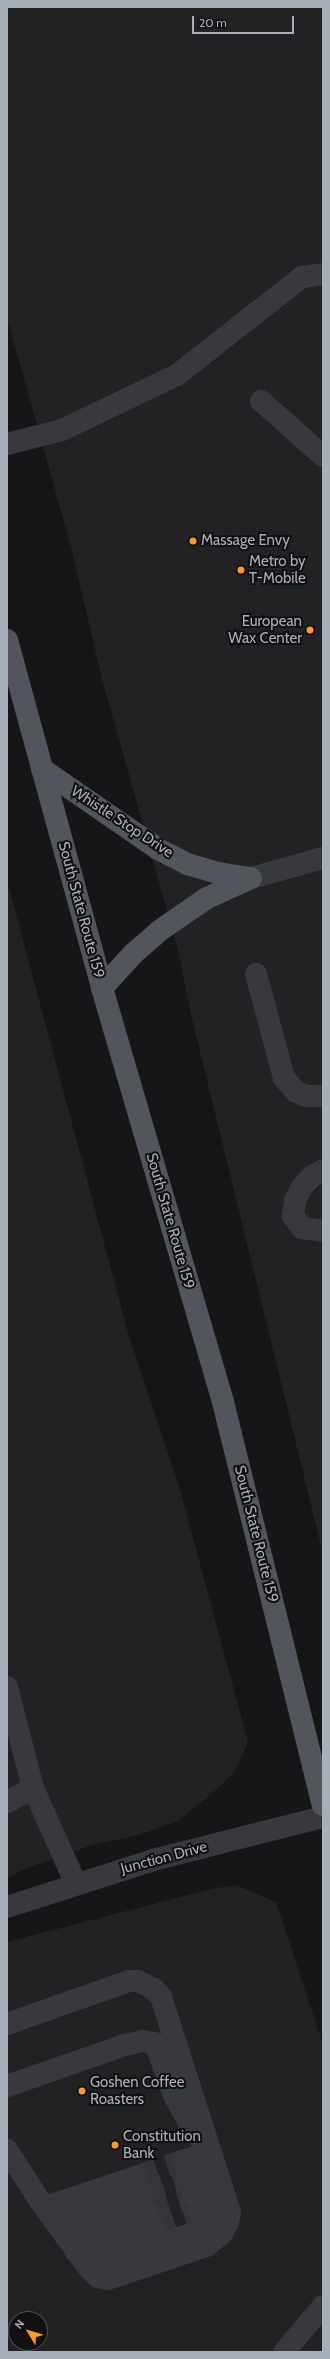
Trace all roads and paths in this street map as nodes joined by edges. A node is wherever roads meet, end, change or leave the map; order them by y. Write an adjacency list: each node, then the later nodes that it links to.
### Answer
1 (323, 274): 3 (street)
2 (261, 401): 4 (street)
3 (7, 444)
4 (323, 456)
5 (7, 640): 7 (main road, South State Route 159)
6 (7, 670): 7 (main road)
7 (20, 689): 8 (main road, South State Route 159)
8 (42, 769): 10 (main road, Whistle Stop Drive); 12 (main road, South State Route 159)
9 (323, 858): 10 (street, Whistle Stop Drive)
10 (251, 878): 12 (main road, Whistle Stop Drive)
11 (256, 974): 13 (street)
12 (102, 988): 19 (main road, South State Route 159)
13 (323, 1096)
14 (323, 1170): 15 (street)
15 (323, 1231)
16 (7, 1687): 17 (street)
17 (33, 1788): 18 (street); 21 (street)
18 (7, 1802)
19 (323, 1805)
20 (323, 1817): 21 (street, Junction Drive)
21 (76, 1884): 22 (street, Junction Drive)
22 (7, 1907)
23 (7, 2024): 26 (street)
24 (7, 2086): 26 (street)
25 (7, 2150): 28 (street)
26 (213, 2159): 27 (street); 27 (street)
27 (225, 2204): 28 (street); 28 (street)
28 (66, 2237): 28 (street)
29 (323, 2306): 30 (street)
30 (284, 2352)

